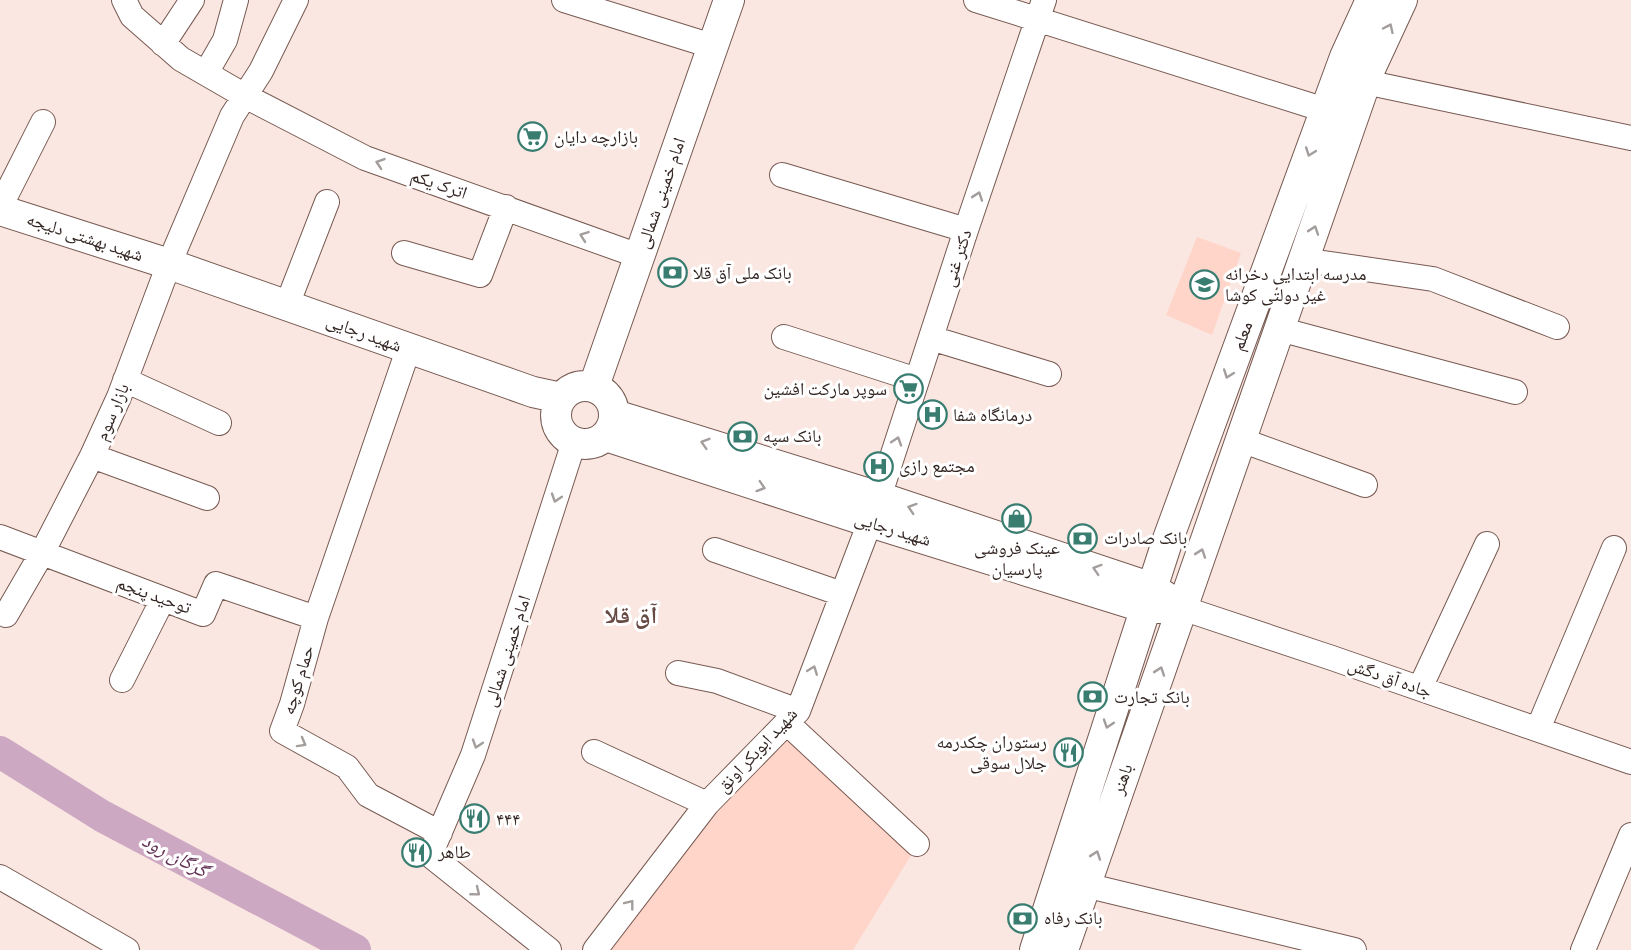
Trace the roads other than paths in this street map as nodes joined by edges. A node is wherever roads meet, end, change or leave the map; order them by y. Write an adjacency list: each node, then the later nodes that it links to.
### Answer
1 (124, 0): 11 (street, اترک یکم)
2 (192, 0): 11 (street)
3 (236, 0): 14 (street)
4 (296, 0): 15 (street, بازار سوم)
5 (564, 0): 12 (street)
6 (729, 0): 12 (main road, امام خمینی شمالی)
7 (976, 0): 10 (street)
8 (1371, 0): 13 (main road, معلم)
9 (1402, 0): 13 (main road, معلم, one-way to 9)
10 (1041, 10): 16 (street); 23 (street, دکتر غنی, one-way to 10)
11 (164, 44): 14 (street, اترک یکم)
12 (712, 46): 25 (main road, امام خمینی شمالی)
13 (1360, 69): 16 (main road, معلم); 18 (street); 26 (main road, معلم, one-way to 13)
14 (206, 73): 15 (street, اترک یکم)
15 (245, 96): 21 (street, اترک یکم, one-way to 15); 27 (street, بازار سوم)
16 (1325, 110): 54 (main road, معلم, one-way to 54)
17 (43, 122): 22 (street)
18 (1631, 138)
19 (782, 175): 23 (street)
20 (327, 202): 28 (street)
21 (506, 207): 24 (street); 25 (street, اترک یکم, one-way to 21)
22 (0, 209): 27 (main road, شهید بهشتی دلیجه)
23 (966, 230): 32 (street, دکتر غنی)
24 (404, 253)
25 (639, 256): 37 (main road, امام خمینی شمالی)
26 (1303, 260): 29 (street); 30 (main road, معلم)
27 (169, 264): 28 (main road, شهید رجایی); 35 (street, بازار سوم)
28 (287, 305): 33 (main road, شهید رجایی)
29 (1557, 327)
30 (1279, 330): 38 (street); 42 (main road, معلم)
31 (784, 337): 36 (street)
32 (931, 338): 34 (street); 36 (street, دکتر غنی)
33 (408, 350): 39 (main road, شهید رجایی); 58 (street)
34 (1049, 374)
35 (125, 380): 40 (street); 44 (street, بازار سوم)
36 (917, 380): 47 (street, دکتر غنی, one-way to 36)
37 (594, 387): 39 (main road); 41 (main road)
38 (1515, 392)
39 (561, 398): 43 (main road)
40 (219, 423)
41 (610, 426): 43 (main road); 47 (main road, شهید رجایی)
42 (1241, 440): 45 (street); 56 (main road, معلم, one-way to 42)
43 (574, 442): 67 (street, امام خمینی شمالی, one-way to 67)
44 (92, 456): 46 (street); 52 (street, بازار سوم)
45 (1365, 485)
46 (207, 498)
47 (874, 510): 53 (street, شهید ابوبکر اونق); 54 (main road, شهید رجایی)
48 (0, 537): 52 (street, توحید پنجم)
49 (1487, 544): 61 (street)
50 (1614, 548): 63 (street)
51 (715, 550): 53 (street)
52 (42, 553): 55 (street, توحید پنجم); 57 (street, بازار سوم)
53 (842, 594): 62 (street, شهید ابوبکر اونق, one-way to 53)
54 (1149, 598): 56 (main road, جاده آق دگش); 75 (main road, باهنر, one-way to 75)
55 (163, 599): 58 (street, توحید پنجم); 60 (street)
56 (1182, 608): 61 (street, جاده آق دگش); 71 (main road, باهنر, one-way to 56)
57 (6, 615)
58 (316, 618): 67 (street, حمام کوچه, one-way to 67)
59 (678, 674): 62 (street)
60 (122, 680)
61 (1420, 688): 63 (street, جاده آق دگش)
62 (792, 717): 66 (street, شهید ابوبکر اونق); 69 (street)
63 (1538, 729): 65 (street, جاده آق دگش)
64 (594, 753): 66 (street)
65 (1631, 762)
66 (707, 804): 74 (street, شهید ابوبکر اونق, one-way to 66)
67 (440, 833): 73 (street, امام خمینی شمالی, one-way to 73)
68 (1631, 835): 78 (street)
69 (917, 844)
70 (0, 877): 72 (street)
71 (1085, 885): 76 (main road, باهنر); 77 (street)
72 (127, 950)
73 (549, 950)
74 (595, 950)
75 (1035, 950)
76 (1063, 950)
77 (1354, 950)
78 (1583, 950)

